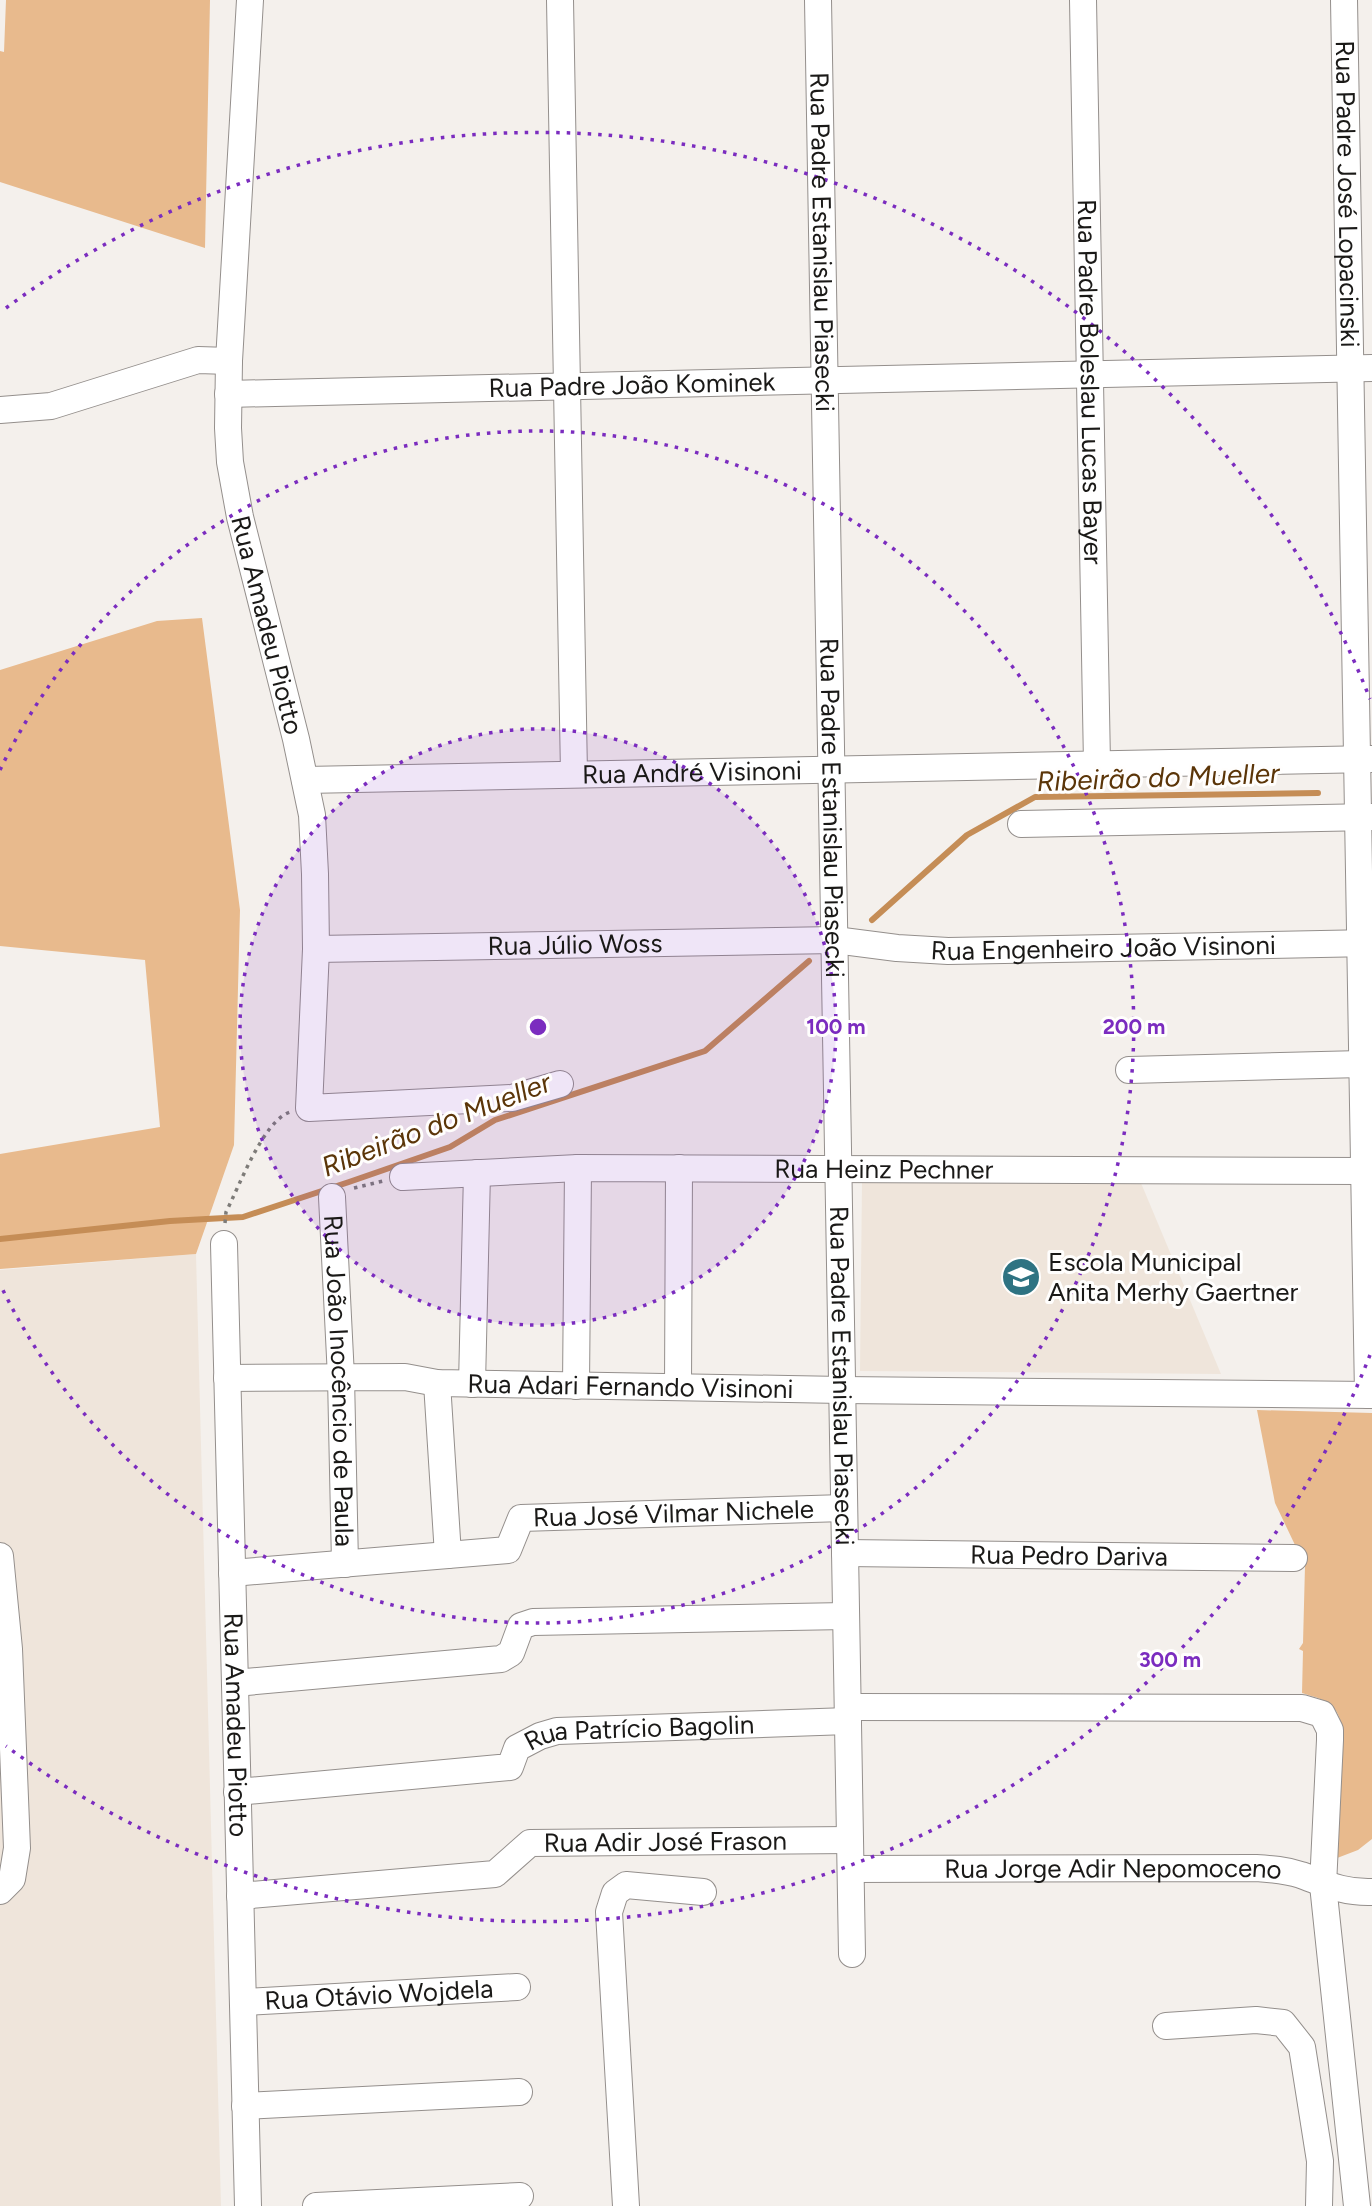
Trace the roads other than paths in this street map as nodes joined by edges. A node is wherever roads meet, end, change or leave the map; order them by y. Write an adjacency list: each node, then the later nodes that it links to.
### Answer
1 (250, 0): 2 (street); 7 (street, Rua Amadeu Piotto)
2 (260, 0)
3 (560, 0): 11 (street)
4 (818, 0): 10 (street, Rua Padre Estanislau Piasecki)
5 (1083, 0): 9 (street, Rua Padre Boleslau Lucas Bayer)
6 (1344, 0): 8 (street, Rua Padre José Lopacinski)
7 (229, 361): 12 (street, Rua Amadeu Piotto); 13 (street)
8 (1361, 368): 9 (street, Rua Padre João Kominek); 14 (street, Rua Padre José Lopacinski)
9 (1090, 375): 10 (street, Rua Padre João Kominek); 15 (street, Rua Padre Boleslau Lucas Bayer)
10 (825, 381): 11 (street, Rua Padre João Kominek); 16 (street, Rua Padre Estanislau Piasecki)
11 (567, 387): 12 (street, Rua Padre João Kominek); 17 (street)
12 (228, 394): 18 (street, Rua Amadeu Piotto)
13 (0, 410)
14 (1365, 759): 15 (street, Rua André Visinoni); 19 (street, Rua Padre José Lopacinski)
15 (1097, 764): 16 (street, Rua André Visinoni)
16 (832, 769): 17 (street, Rua André Visinoni); 21 (street, Rua Padre Estanislau Piasecki)
17 (574, 774): 18 (street, Rua André Visinoni)
18 (305, 780): 23 (street, Rua Amadeu Piotto)
19 (1365, 817): 20 (street); 22 (street, Rua Padre José Lopacinski)
20 (1021, 824)
21 (835, 940): 22 (street, Rua Engenheiro João Visinoni); 23 (street, Rua Júlio Woss); 29 (street, Rua Padre Estanislau Piasecki)
22 (1366, 944): 24 (street, Rua Padre José Lopacinski)
23 (316, 949): 26 (street, Rua Amadeu Piotto)
24 (1362, 1064): 25 (street); 30 (street, Rua Padre José Lopacinski)
25 (1129, 1070)
26 (560, 1084)
27 (679, 1167): 28 (street, Rua Heinz Pechner); 29 (street, Rua Heinz Pechner); 40 (street)
28 (578, 1168): 31 (street, Rua Heinz Pechner); 39 (street)
29 (838, 1169): 30 (street, Rua Heinz Pechner); 41 (street, Rua Padre Estanislau Piasecki)
30 (1364, 1171): 42 (street, Rua Padre José Lopacinski)
31 (477, 1174): 32 (street, Rua Heinz Pechner); 38 (street)
32 (403, 1177)
33 (332, 1197): 35 (street, Rua João Inocêncio de Paula)
34 (224, 1244): 36 (street, Rua Amadeu Piotto)
35 (341, 1377): 36 (street, Rua Adari Fernando Visinoni); 37 (street, Rua Adari Fernando Visinoni); 48 (street, Rua João Inocêncio de Paula)
36 (227, 1378): 49 (street, Rua Amadeu Piotto)
37 (437, 1383): 38 (street, Rua Adari Fernando Visinoni); 45 (street)
38 (472, 1384): 39 (street, Rua Adari Fernando Visinoni)
39 (576, 1386): 40 (street, Rua Adari Fernando Visinoni)
40 (678, 1387): 41 (street, Rua Adari Fernando Visinoni)
41 (842, 1390): 42 (street, Rua Adari Fernando Visinoni); 43 (street, Rua Padre Estanislau Piasecki)
42 (1370, 1395)
43 (844, 1508): 44 (street, Rua Padre Estanislau Piasecki); 45 (street, Rua José Vilmar Nichele)
44 (845, 1553): 47 (street, Rua Pedro Dariva); 50 (street, Rua Padre Estanislau Piasecki)
45 (448, 1555): 48 (street, Rua José Vilmar Nichele)
46 (0, 1556): 58 (street)
47 (1294, 1558)
48 (345, 1564): 49 (street, Rua José Vilmar Nichele)
49 (232, 1573): 51 (street, Rua Amadeu Piotto)
50 (846, 1616): 51 (street); 52 (street, Rua Padre Estanislau Piasecki)
51 (235, 1683): 53 (street, Rua Amadeu Piotto)
52 (848, 1714): 53 (street, Rua Patrício Bagolin); 54 (street, Rua Padre Estanislau Piasecki); 56 (street, Rua Patrício Bagolin)
53 (237, 1792): 60 (street, Rua Amadeu Piotto)
54 (850, 1840): 55 (street, Rua Padre Estanislau Piasecki); 60 (street, Rua Adir José Frason)
55 (851, 1869): 56 (street, Rua Jorge Adir Nepomoceno); 61 (street, Rua Padre Estanislau Piasecki)
56 (1323, 1885): 57 (street, Rua Jorge Adir Nepomoceno); 72 (street)
57 (1368, 1885)
58 (0, 1891)
59 (703, 1892): 70 (street)
60 (240, 1896): 63 (street, Rua Amadeu Piotto)
61 (852, 1954)
62 (517, 1987): 63 (street, Rua Otávio Wojdela)
63 (243, 2002): 66 (street, Rua Amadeu Piotto)
64 (1166, 2026): 71 (street)
65 (519, 2092): 66 (street)
66 (245, 2106): 68 (street, Rua Amadeu Piotto)
67 (520, 2196): 69 (street)
68 (248, 2206)
69 (316, 2206)
70 (626, 2206)
71 (1319, 2206)
72 (1357, 2206)

